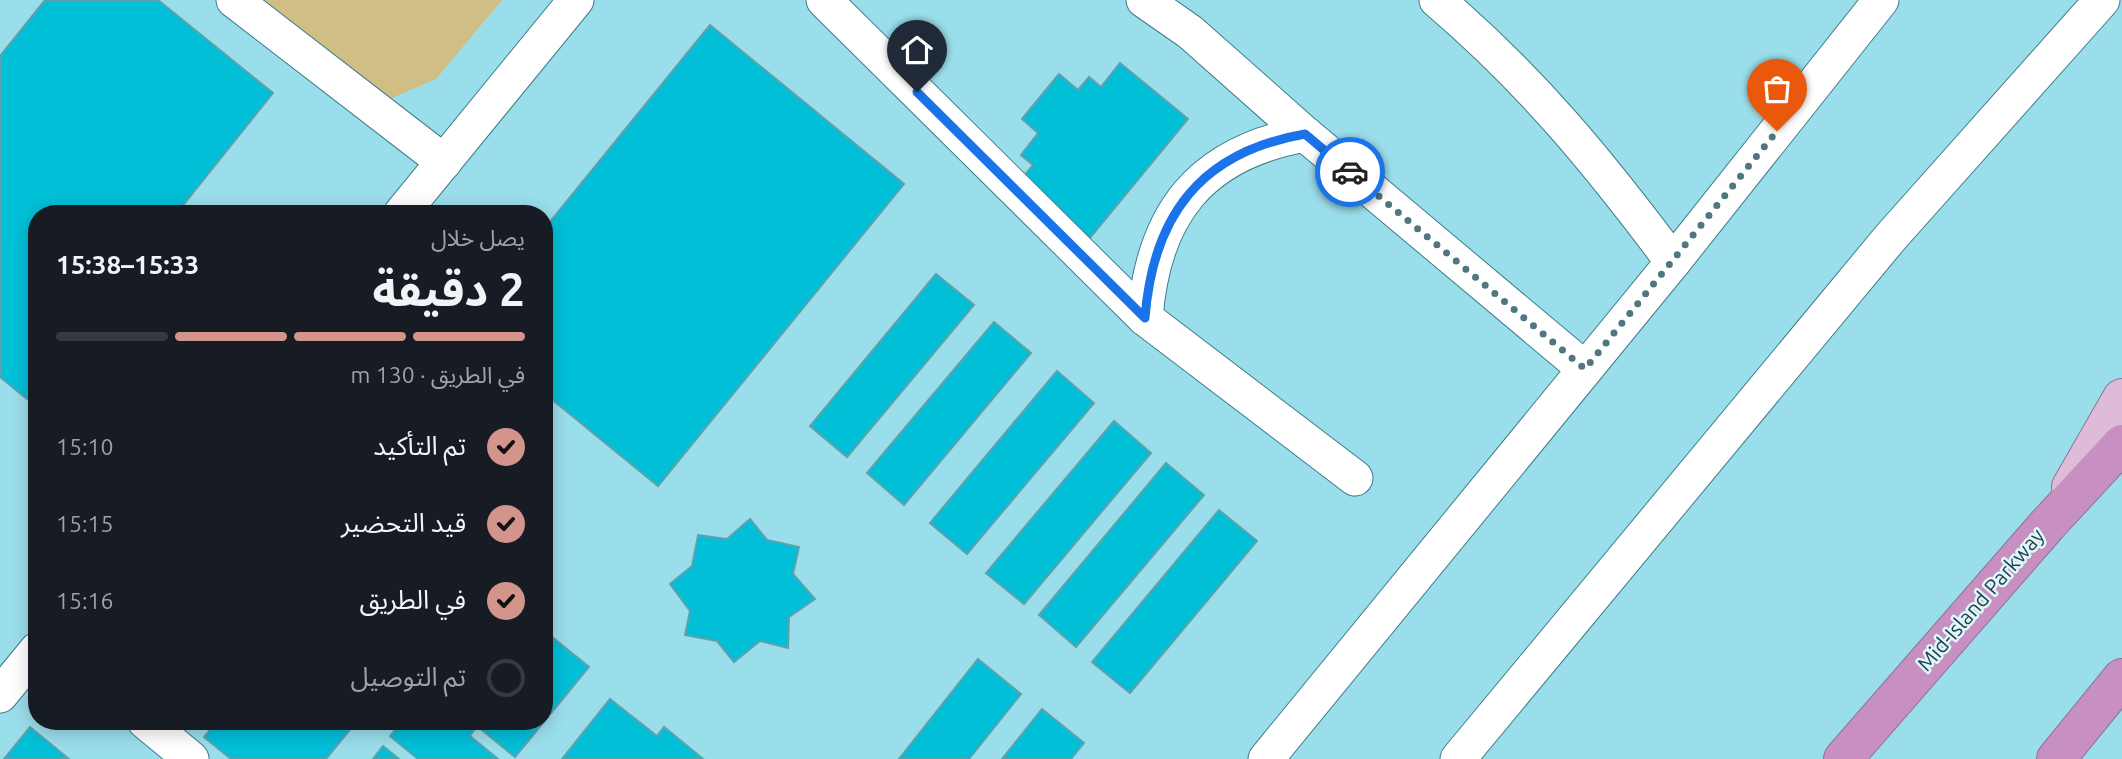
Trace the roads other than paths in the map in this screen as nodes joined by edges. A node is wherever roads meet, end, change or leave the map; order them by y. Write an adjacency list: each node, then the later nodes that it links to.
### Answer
1 (234, 0): 11 (street)
2 (576, 0): 11 (street)
3 (824, 0): 14 (street)
4 (1144, 0): 10 (street)
5 (1437, 0): 13 (street)
6 (1848, 0): 9 (street)
7 (1881, 0): 9 (street)
8 (2102, 0): 26 (street)
9 (1847, 44): 13 (street)
10 (1305, 134): 14 (street); 15 (street)
11 (444, 162): 12 (street)
12 (408, 205)
13 (1672, 262): 15 (street)
14 (1145, 318): 18 (street)
15 (1585, 369): 25 (street)
16 (2122, 398): 19 (main road)
17 (2122, 444): 19 (highway, Mid-Island Parkway)
18 (1355, 478)
19 (2048, 524): 27 (highway, Mid-Island Parkway)
20 (28, 661): 22 (street)
21 (2122, 678): 28 (highway)
22 (0, 695)
23 (156, 730): 24 (street)
24 (191, 759)
25 (1266, 759)
26 (1458, 759)
27 (1843, 759)
28 (2056, 759)

